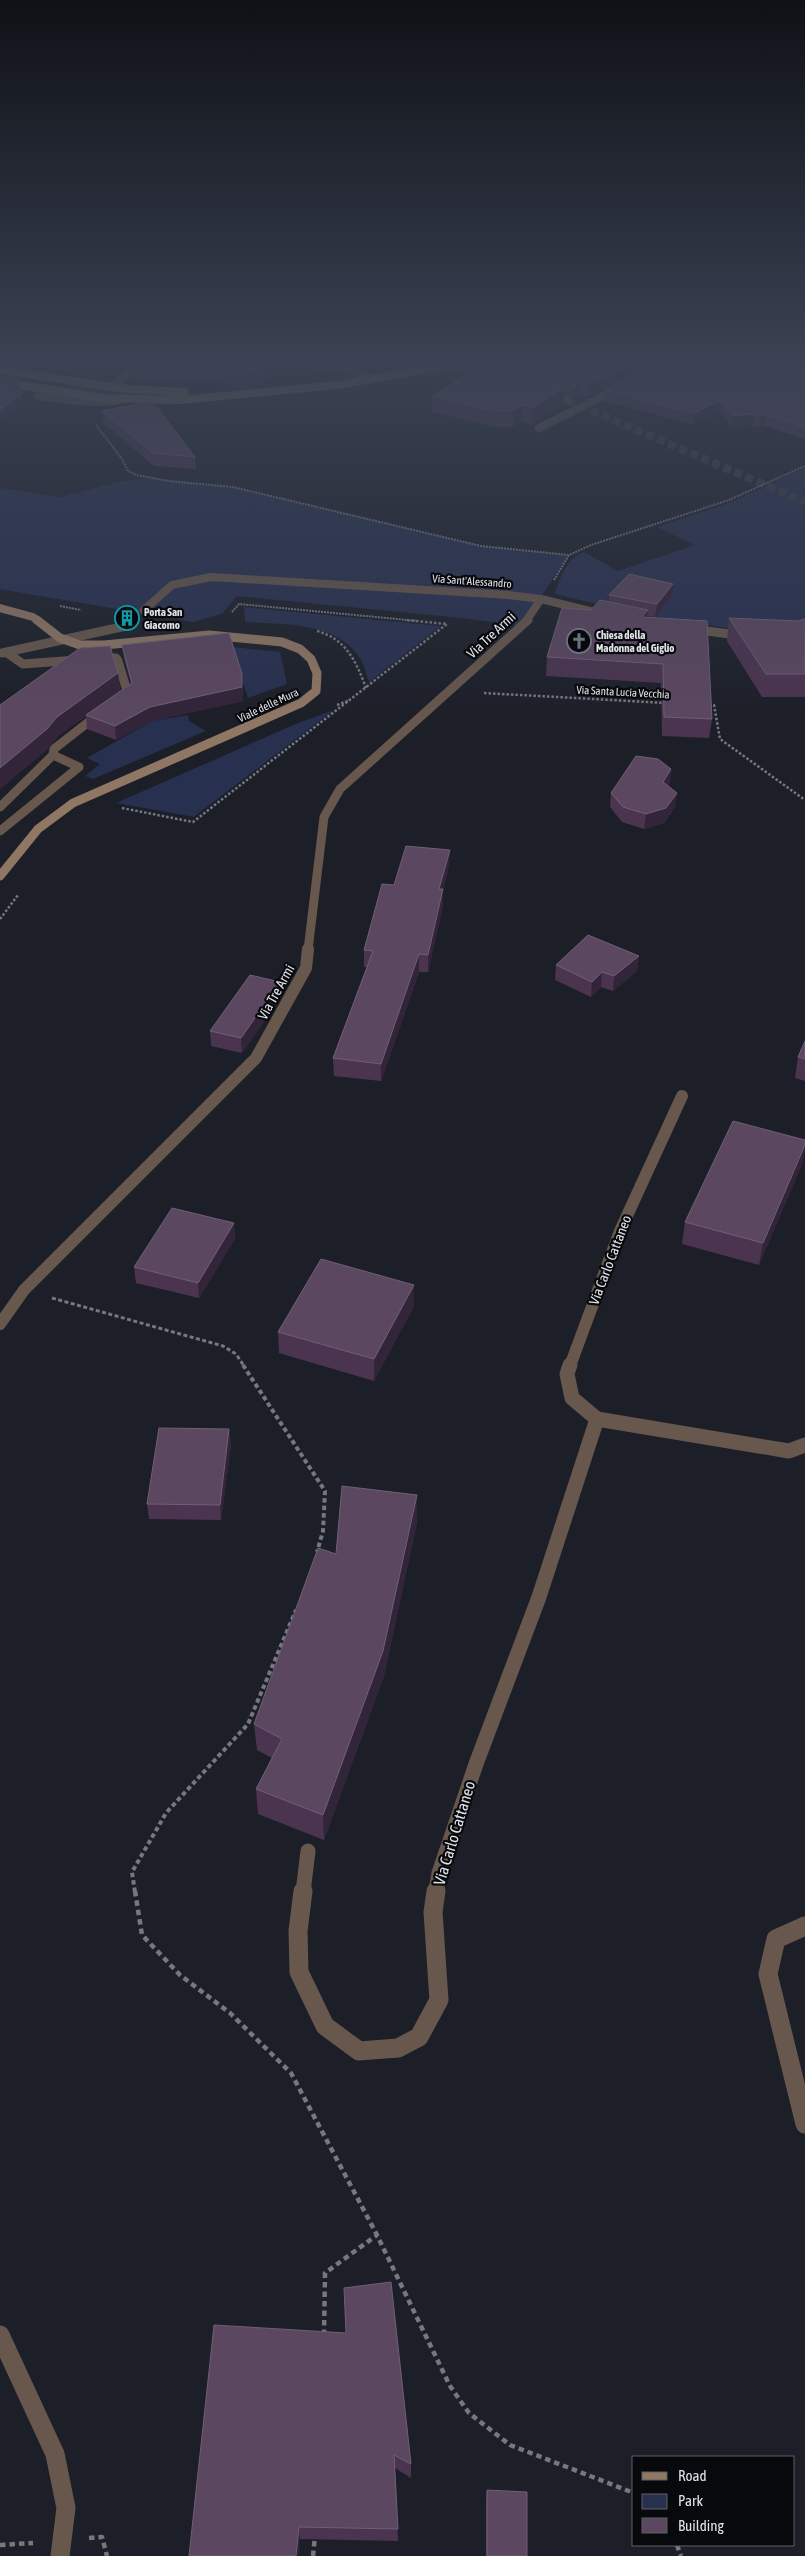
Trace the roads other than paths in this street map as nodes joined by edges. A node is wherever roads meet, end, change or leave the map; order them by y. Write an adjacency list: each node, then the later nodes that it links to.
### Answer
1 (541, 599): 3 (street, Via Sant'Alessandro); 4 (street, Via Sant'Alessandro); 15 (street, Via Tre Armi)
2 (0, 608): 8 (street, Viale delle Mura)
3 (144, 610)
4 (605, 615)
5 (126, 626): 8 (street)
6 (683, 628): 7 (street)
7 (751, 636)
8 (65, 641): 9 (street); 13 (street, Viale delle Mura)
9 (3, 653): 10 (street)
10 (54, 752): 11 (street); 12 (street)
11 (0, 807)
12 (0, 831)
13 (0, 876)
14 (682, 1096): 16 (street, Via Carlo Cattaneo)
15 (0, 1324)
16 (597, 1419): 17 (street); 18 (street, Via Carlo Cattaneo)
17 (805, 1445)
18 (308, 1851)
19 (805, 1926): 20 (street)
20 (805, 2124)
21 (0, 2335): 22 (street)
22 (60, 2556)

